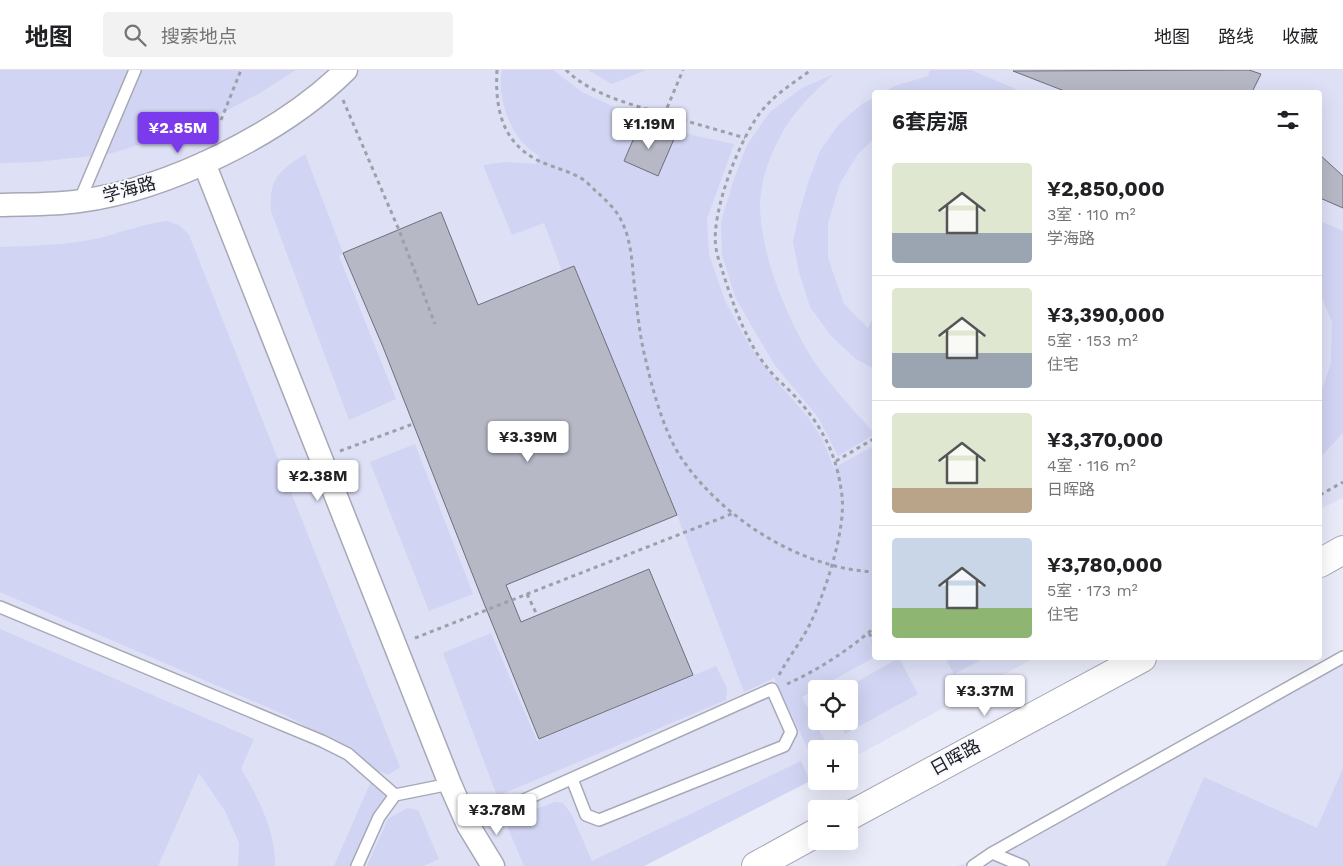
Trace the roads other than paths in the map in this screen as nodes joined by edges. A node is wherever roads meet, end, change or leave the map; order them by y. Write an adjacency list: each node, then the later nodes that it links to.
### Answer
1 (136, 70): 4 (lane)
2 (340, 76): 3 (street, 学海路)
3 (204, 163): 4 (street, 学海路); 12 (street)
4 (79, 202): 5 (street, 学海路)
5 (0, 206)
6 (1343, 550): 7 (street)
7 (1322, 562)
8 (0, 607): 13 (lane)
9 (1343, 657): 17 (lane)
10 (1138, 660): 14 (street, 日晖路)
11 (572, 779): 11 (lane); 15 (lane)
12 (450, 784): 13 (lane); 15 (street)
13 (395, 795): 18 (lane)
14 (858, 811)
15 (468, 824): 19 (street); 20 (street)
16 (808, 837): 21 (street)
17 (992, 852): 22 (lane); 23 (lane)
18 (358, 866)
19 (479, 866)
20 (493, 866)
21 (756, 866)
22 (973, 866)
23 (1023, 866)

